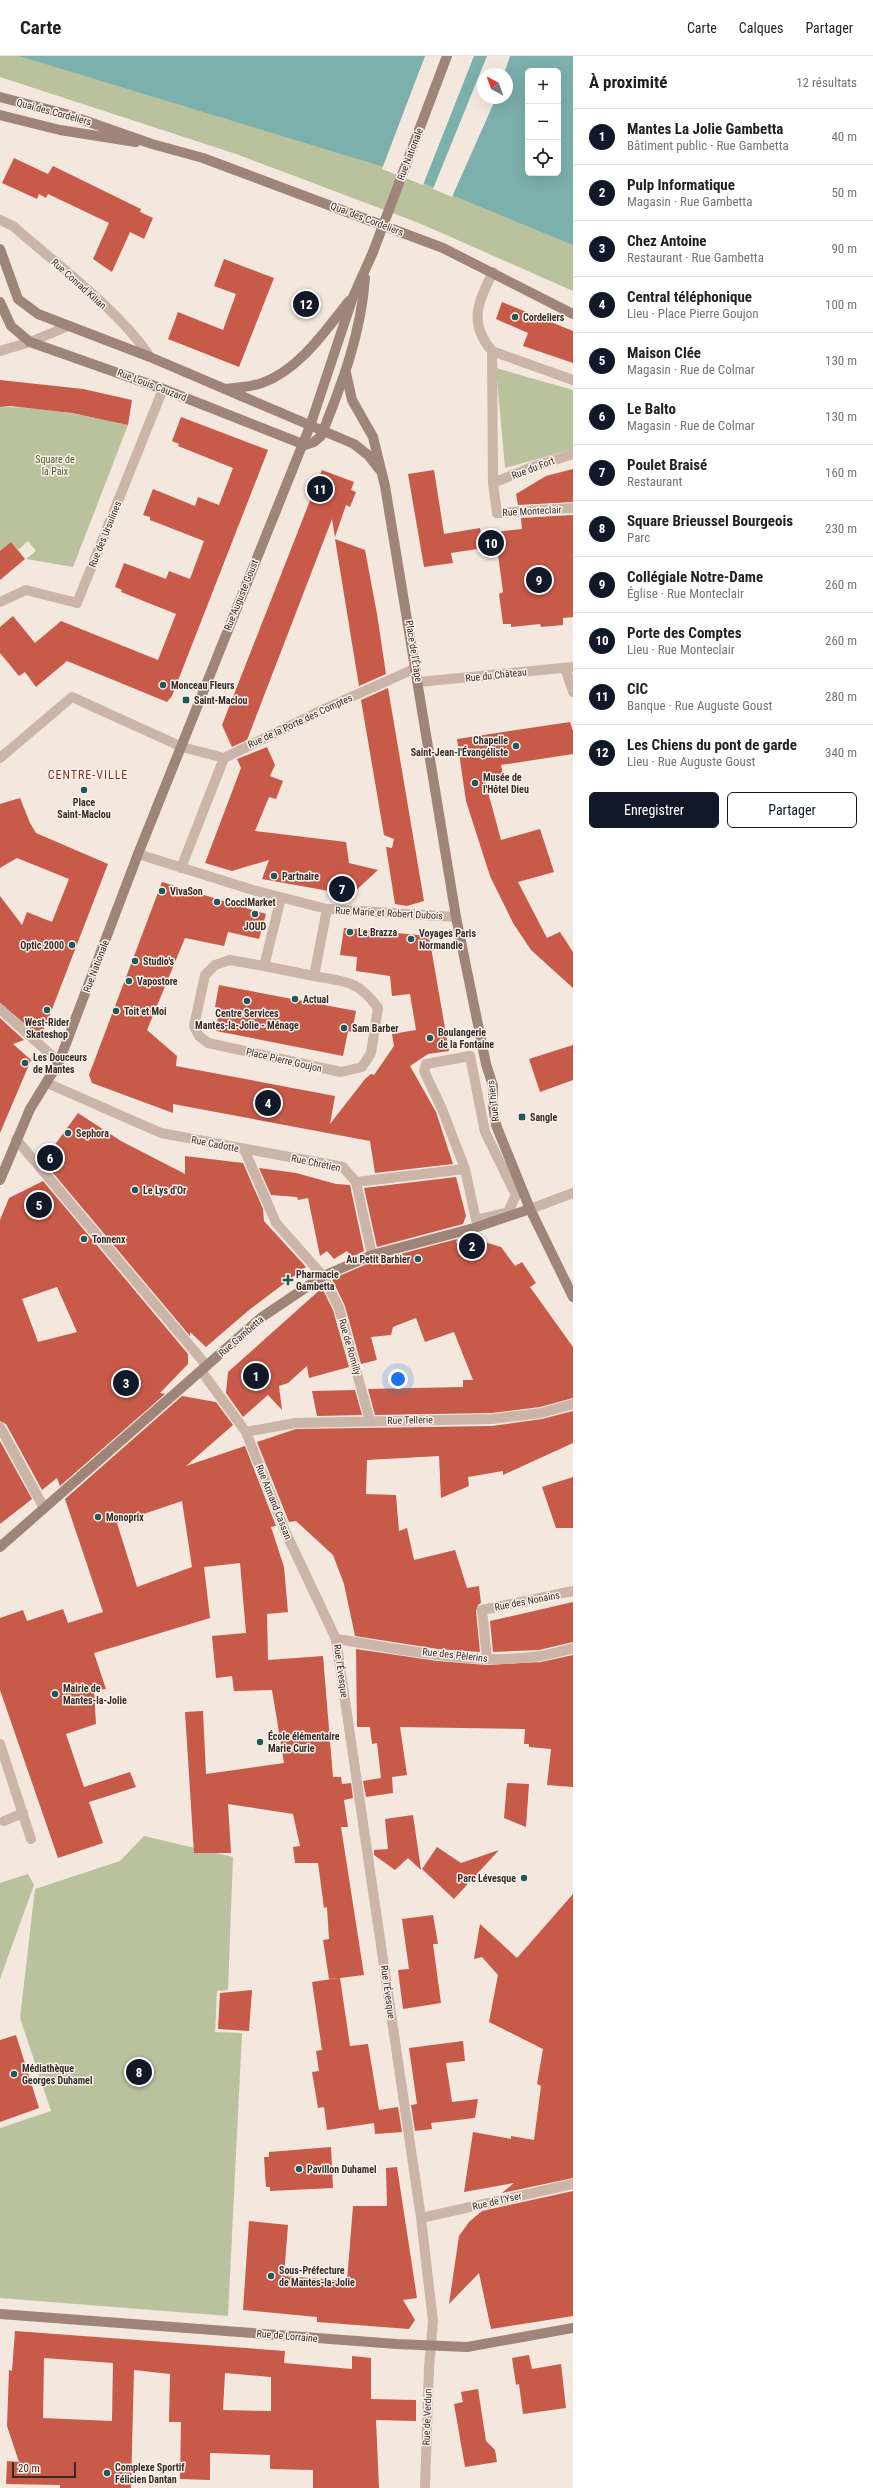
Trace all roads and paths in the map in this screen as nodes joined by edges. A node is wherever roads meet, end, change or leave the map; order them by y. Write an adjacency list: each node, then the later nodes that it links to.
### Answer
1 (447, 56): 7 (main road, Rue Nationale, bridge)
2 (0, 97): 4 (main road, Quai des Cordeliers)
3 (0, 115): 4 (main road, Quai des Cordeliers)
4 (152, 144): 8 (main road, Quai des Cordeliers)
5 (0, 220): 17 (street, Rue Conrad Kilian)
6 (0, 249): 13 (main road)
7 (373, 252): 9 (main road, Rue Auguste Goust)
8 (492, 272): 12 (main road, Quai des Cordeliers); 15 (street)
9 (365, 274): 10 (main road, Rue Auguste Goust); 18 (main road, Rue Auguste Goust)
10 (353, 297): 21 (main road); 22 (main road, Rue Auguste Goust)
11 (0, 302): 14 (main road)
12 (573, 314)
13 (66, 326): 14 (street); 17 (main road)
14 (30, 342): 16 (street); 20 (main road, Rue Louis Cauzard)
15 (492, 350): 19 (street); 27 (street)
16 (0, 351)
17 (150, 357): 21 (main road)
18 (346, 373): 23 (main road, Rue Auguste Goust); 26 (main road)
19 (573, 380)
20 (163, 389): 24 (main road, Rue Louis Cauzard); 29 (street, Rue des Ursulines)
21 (224, 389): 22 (main road)
22 (310, 426): 23 (main road, Place de l'Étape); 24 (main road, Rue Auguste Goust)
23 (323, 431): 24 (main road, Rue Auguste Goust); 26 (main road, Place de l'Étape)
24 (302, 444): 34 (main road, Rue Auguste Goust)
25 (573, 454): 27 (street, Rue du Fort)
26 (382, 474): 30 (main road, Place de l'Étape)
27 (494, 483): 28 (street, Rue Monteclair)
28 (573, 508)
29 (0, 602)
30 (416, 668): 32 (main road, Place de l'Étape); 36 (street, Rue de la Porte des Comptes)
31 (569, 668): 32 (street, Rue du Château); 33 (street)
32 (419, 682): 41 (main road, Place de l'Étape)
33 (573, 692)
34 (182, 747): 35 (street); 36 (street); 37 (main road, Rue Nationale)
35 (0, 758)
36 (224, 758): 38 (street)
37 (138, 854): 38 (street, Rue Marie et Robert Dubois); 45 (main road, Rue Nationale)
38 (181, 868): 39 (street, Rue Marie et Robert Dubois)
39 (281, 898): 40 (street, Rue Marie et Robert Dubois); 42 (street)
40 (327, 909): 41 (street, Rue Marie et Robert Dubois); 43 (street)
41 (456, 917): 53 (main road, Rue Thiers)
42 (264, 966): 43 (street, Place Pierre Goujon); 43 (street, Place Pierre Goujon)
43 (314, 976)
44 (0, 1009): 45 (street)
45 (59, 1062): 46 (main road, Rue Nationale)
46 (47, 1083): 47 (main road, Rue Nationale); 48 (street, Rue Cadotte)
47 (16, 1139): 50 (main road, Rue Nationale); 57 (street, Rue Armand Cassan)
48 (244, 1149): 51 (street, Rue Chrétien); 55 (street, Rue Cadotte)
49 (465, 1169): 49 (street); 51 (street)
50 (0, 1180)
51 (356, 1182): 54 (street, Rue Chrétien)
52 (573, 1193): 53 (street)
53 (530, 1209): 54 (main road, Rue Gambetta); 56 (main road, Rue Thiers)
54 (372, 1255): 55 (main road, Rue Gambetta)
55 (323, 1276): 57 (main road, Rue Gambetta); 59 (street, Rue de Romilly)
56 (572, 1292)
57 (204, 1369): 61 (street, Rue Armand Cassan); 62 (main road, Rue Gambetta)
58 (573, 1404): 59 (street, Rue Tellerie)
59 (370, 1421): 61 (street, Rue Tellerie)
60 (0, 1427): 62 (street)
61 (246, 1432): 65 (street, Rue Armand Cassan)
62 (44, 1508): 63 (main road, Rue Gambetta)
63 (0, 1546)
64 (573, 1591): 67 (street, Rue des Nonains)
65 (336, 1639): 67 (street, Rue des Pèlerins); 73 (street, Rue l'Évesque)
66 (573, 1648): 67 (street, Rue des Pèlerins)
67 (487, 1658)
68 (0, 1744): 69 (street)
69 (23, 1813): 70 (street); 71 (street)
70 (4, 1820)
71 (31, 1839)
72 (573, 2184): 73 (street, Rue de l'Yser)
73 (421, 2218): 76 (street, Rue l'Évesque)
74 (0, 2314): 76 (main road, Rue de Lorraine)
75 (573, 2328): 76 (main road, Rue de Lorraine)
76 (431, 2345): 77 (street, Rue de Verdun)
77 (425, 2488)

